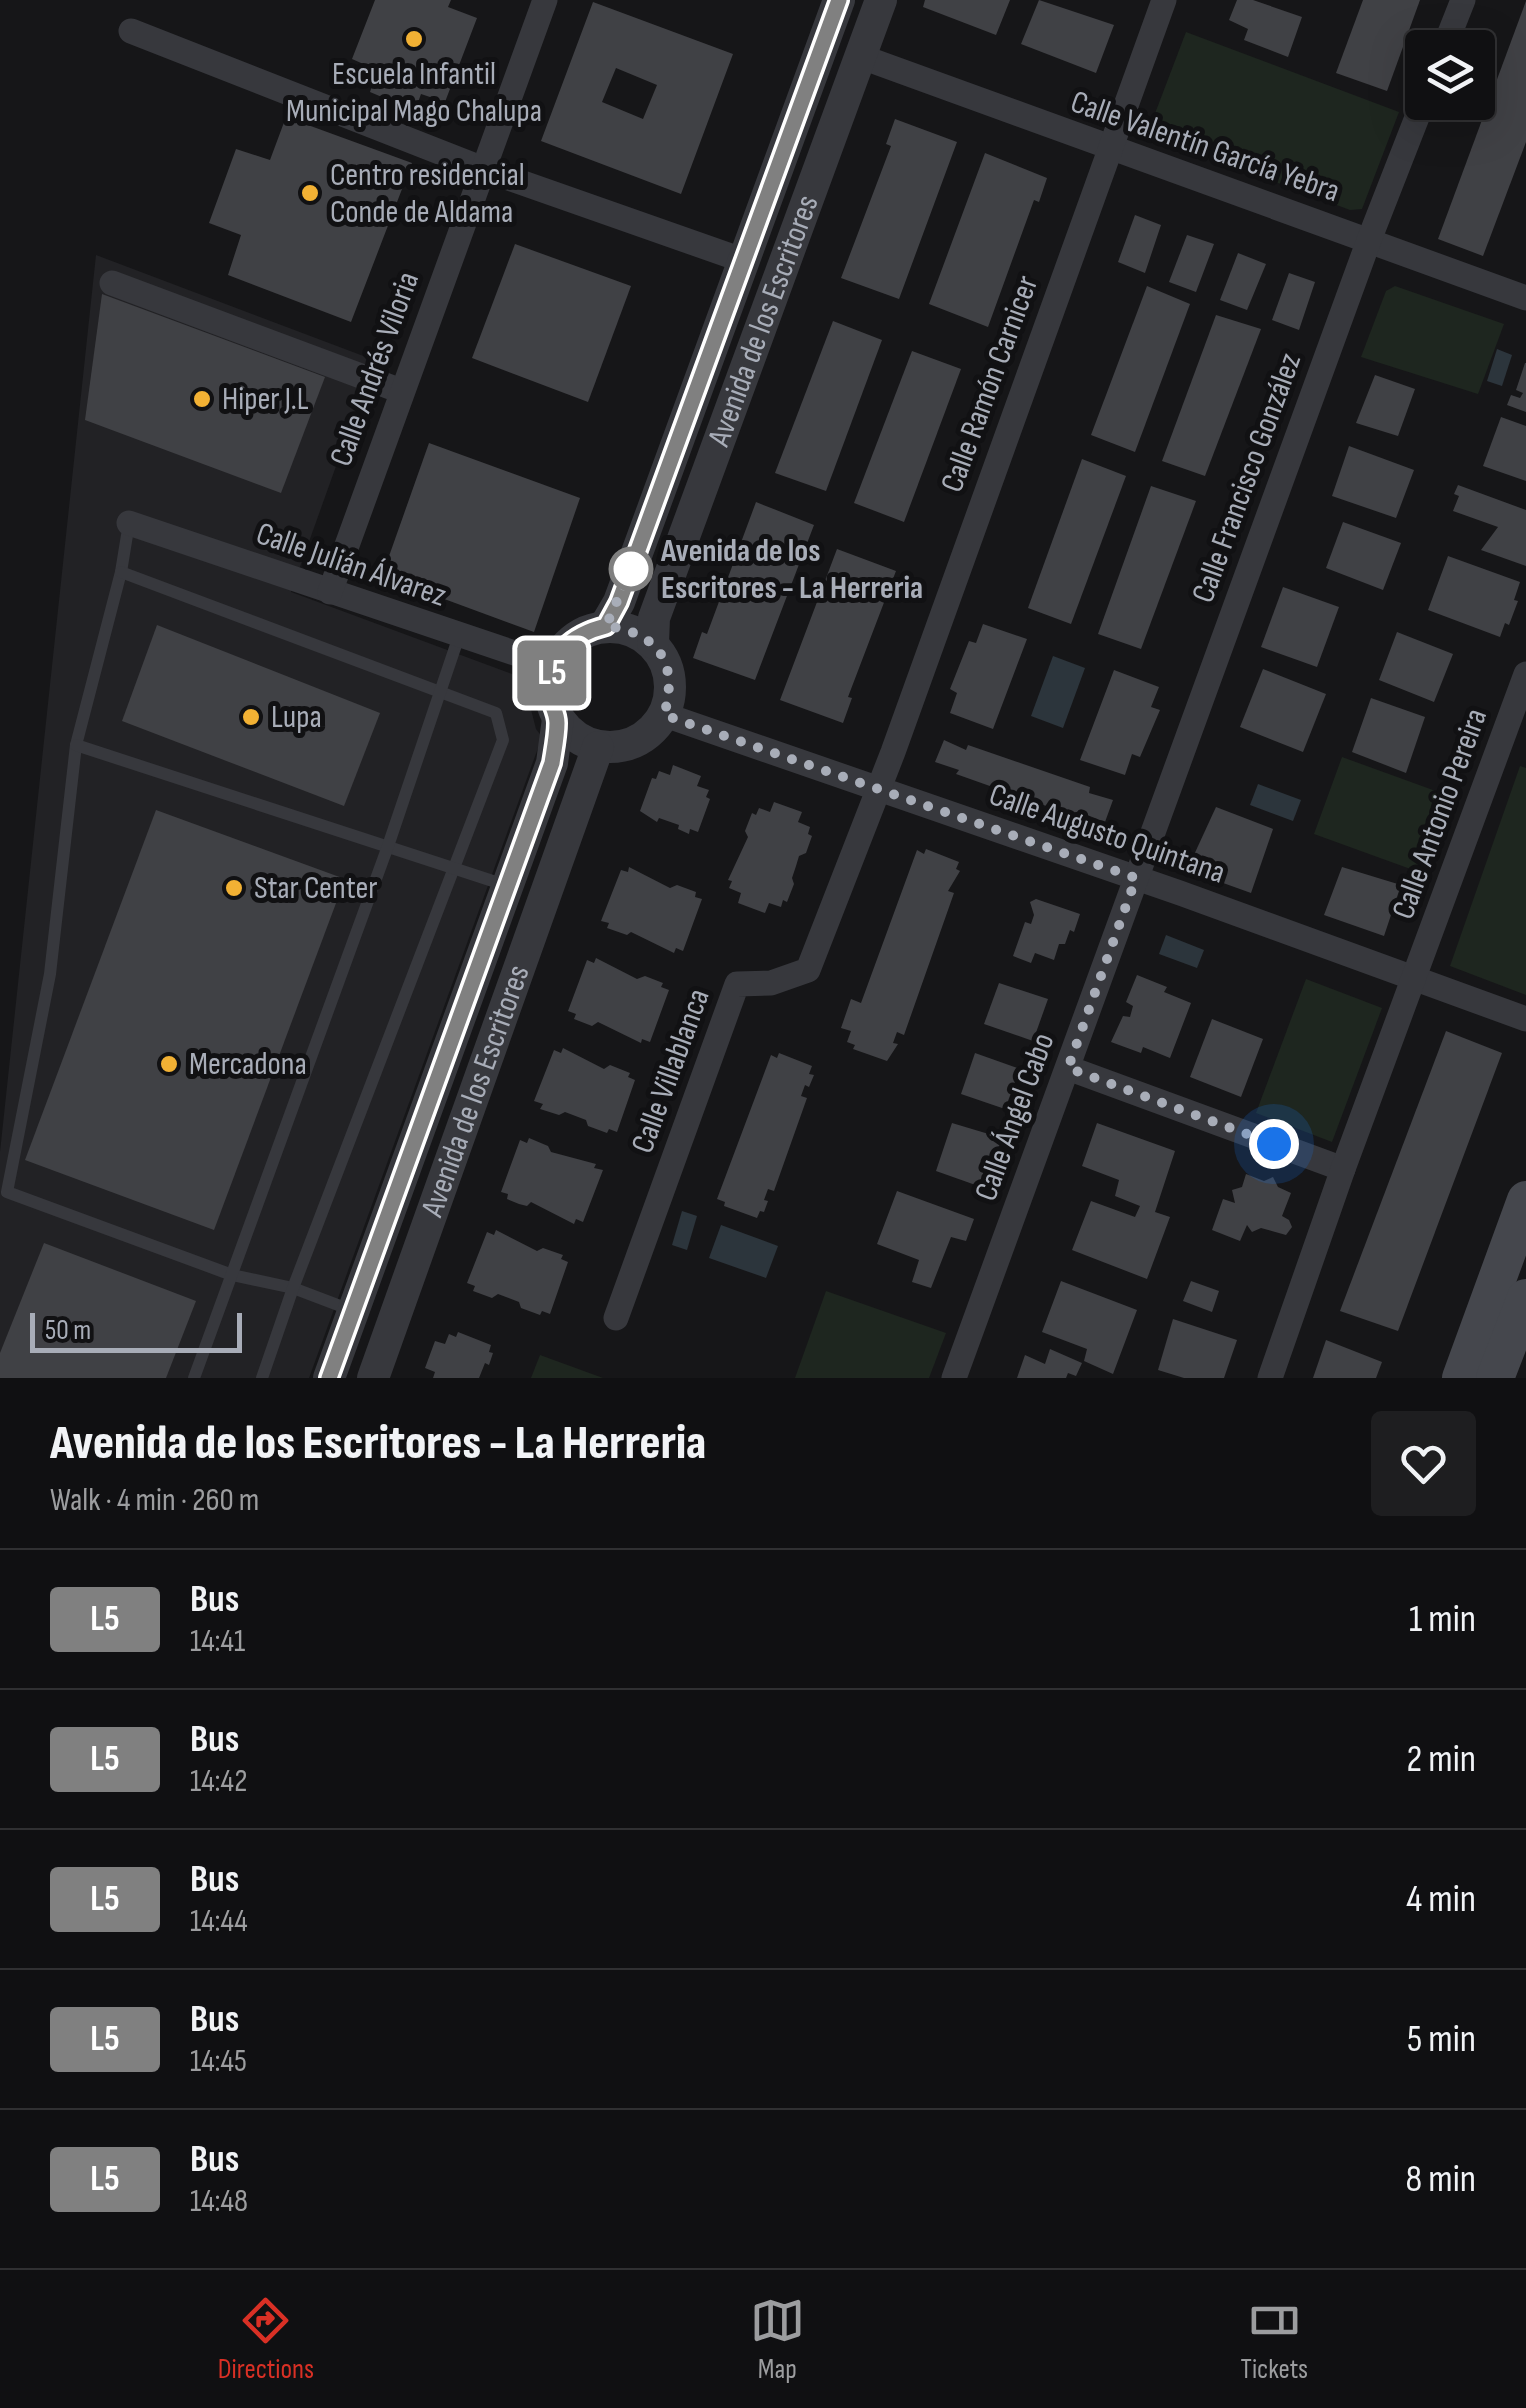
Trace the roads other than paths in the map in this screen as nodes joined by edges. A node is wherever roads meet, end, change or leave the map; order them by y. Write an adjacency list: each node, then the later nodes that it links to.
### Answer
1 (546, 0): 11 (street, Calle Andrés Viloria)
2 (839, 0): 13 (street, Avenida de los Escritores)
3 (882, 0): 8 (street, Avenida de los Escritores)
4 (1164, 0): 10 (street, Calle Ramón Carnicer)
5 (1463, 0): 6 (street)
6 (1451, 30)
7 (131, 31): 11 (street)
8 (862, 57): 10 (street, Calle Valentín García Yebra); 22 (street, Avenida de los Escritores)
9 (1416, 120): 12 (street, Calle Francisco González)
10 (1108, 149): 12 (street, Calle Valentín García Yebra); 30 (street, Calle Ramón Carnicer)
11 (484, 169): 13 (street); 16 (street, Calle Andrés Viloria)
12 (1369, 240): 15 (street, Calle Valentín García Yebra); 33 (street, Calle Francisco González)
13 (745, 261): 20 (street, Avenida de los Escritores)
14 (112, 283): 16 (street)
15 (1526, 298)
16 (401, 391): 19 (street, Calle Andrés Viloria)
17 (129, 523): 18 (lane); 19 (street, Calle Julián Álvarez)
18 (121, 572): 25 (lane); 28 (lane)
19 (330, 592): 21 (street, Calle Julián Álvarez)
20 (606, 626): 22 (street); 23 (street)
21 (459, 636): 23 (street, Calle Julián Álvarez); 25 (lane)
22 (653, 643): 26 (street)
23 (553, 666): 27 (street)
24 (1526, 674): 35 (street, Calle Antonio Pereira)
25 (440, 694): 31 (lane); 32 (lane)
26 (664, 715): 29 (street); 30 (street, Calle Augusto Quintana)
27 (558, 719): 29 (street); 34 (street, Avenida de los Escritores)
28 (76, 745): 31 (lane); 40 (lane)
29 (598, 747): 45 (street, Avenida de los Escritores)
30 (879, 790): 33 (street, Calle Augusto Quintana); 44 (street, Calle Villablanca)
31 (388, 846): 32 (lane); 40 (lane)
32 (453, 866): 34 (lane); 41 (lane)
33 (1136, 878): 35 (street, Calle Augusto Quintana); 37 (street, Calle Ángel Cabo)
34 (507, 886): 43 (street, Avenida de los Escritores)
35 (1415, 977): 36 (street, Calle Augusto Quintana); 38 (street, Calle Antonio Pereira)
36 (1526, 1019)
37 (1068, 1068): 38 (street); 49 (street, Calle Ángel Cabo)
38 (1342, 1169): 50 (street, Calle Antonio Pereira)
39 (1526, 1200): 51 (main road)
40 (232, 1276): 41 (lane); 46 (lane)
41 (293, 1288): 43 (lane); 47 (lane)
42 (1526, 1298): 52 (main road)
43 (353, 1310): 48 (street, Avenida de los Escritores)
44 (616, 1318)
45 (377, 1375)
46 (194, 1378)
47 (262, 1378)
48 (329, 1378)
49 (954, 1378)
50 (1270, 1378)
51 (1461, 1378)
52 (1495, 1378)

